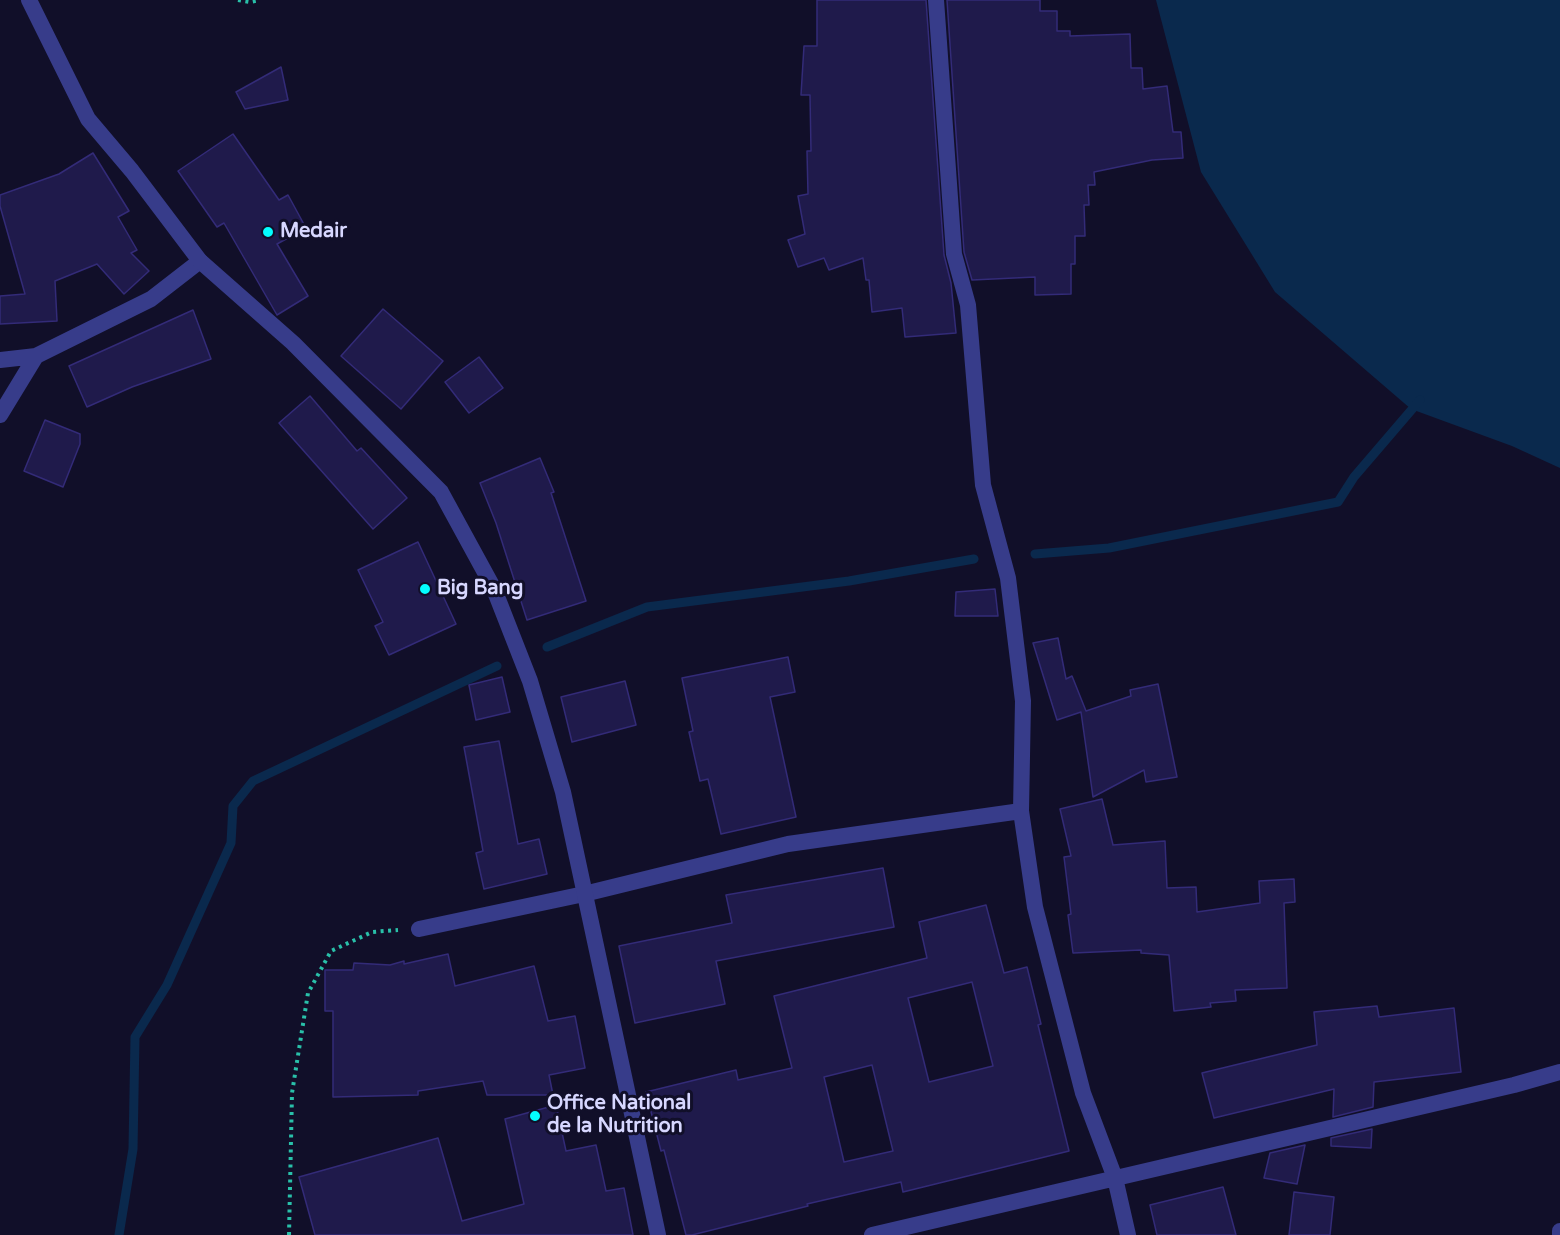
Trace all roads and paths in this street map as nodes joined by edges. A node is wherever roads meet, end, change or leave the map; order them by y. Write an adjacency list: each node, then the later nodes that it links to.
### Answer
1 (30, 0): 5 (street)
2 (238, 0): 3 (path)
3 (260, 0)
4 (936, 0): 9 (street)
5 (200, 261): 6 (street); 10 (street)
6 (36, 356): 7 (street); 8 (street)
7 (0, 360)
8 (0, 415)
9 (1021, 811): 10 (street); 13 (street)
10 (584, 894): 11 (street); 15 (street)
11 (419, 928): 14 (path)
12 (1560, 1072): 13 (street)
13 (1115, 1178): 16 (street); 17 (street)
14 (289, 1235)
15 (658, 1235)
16 (872, 1235)
17 (1128, 1235)

